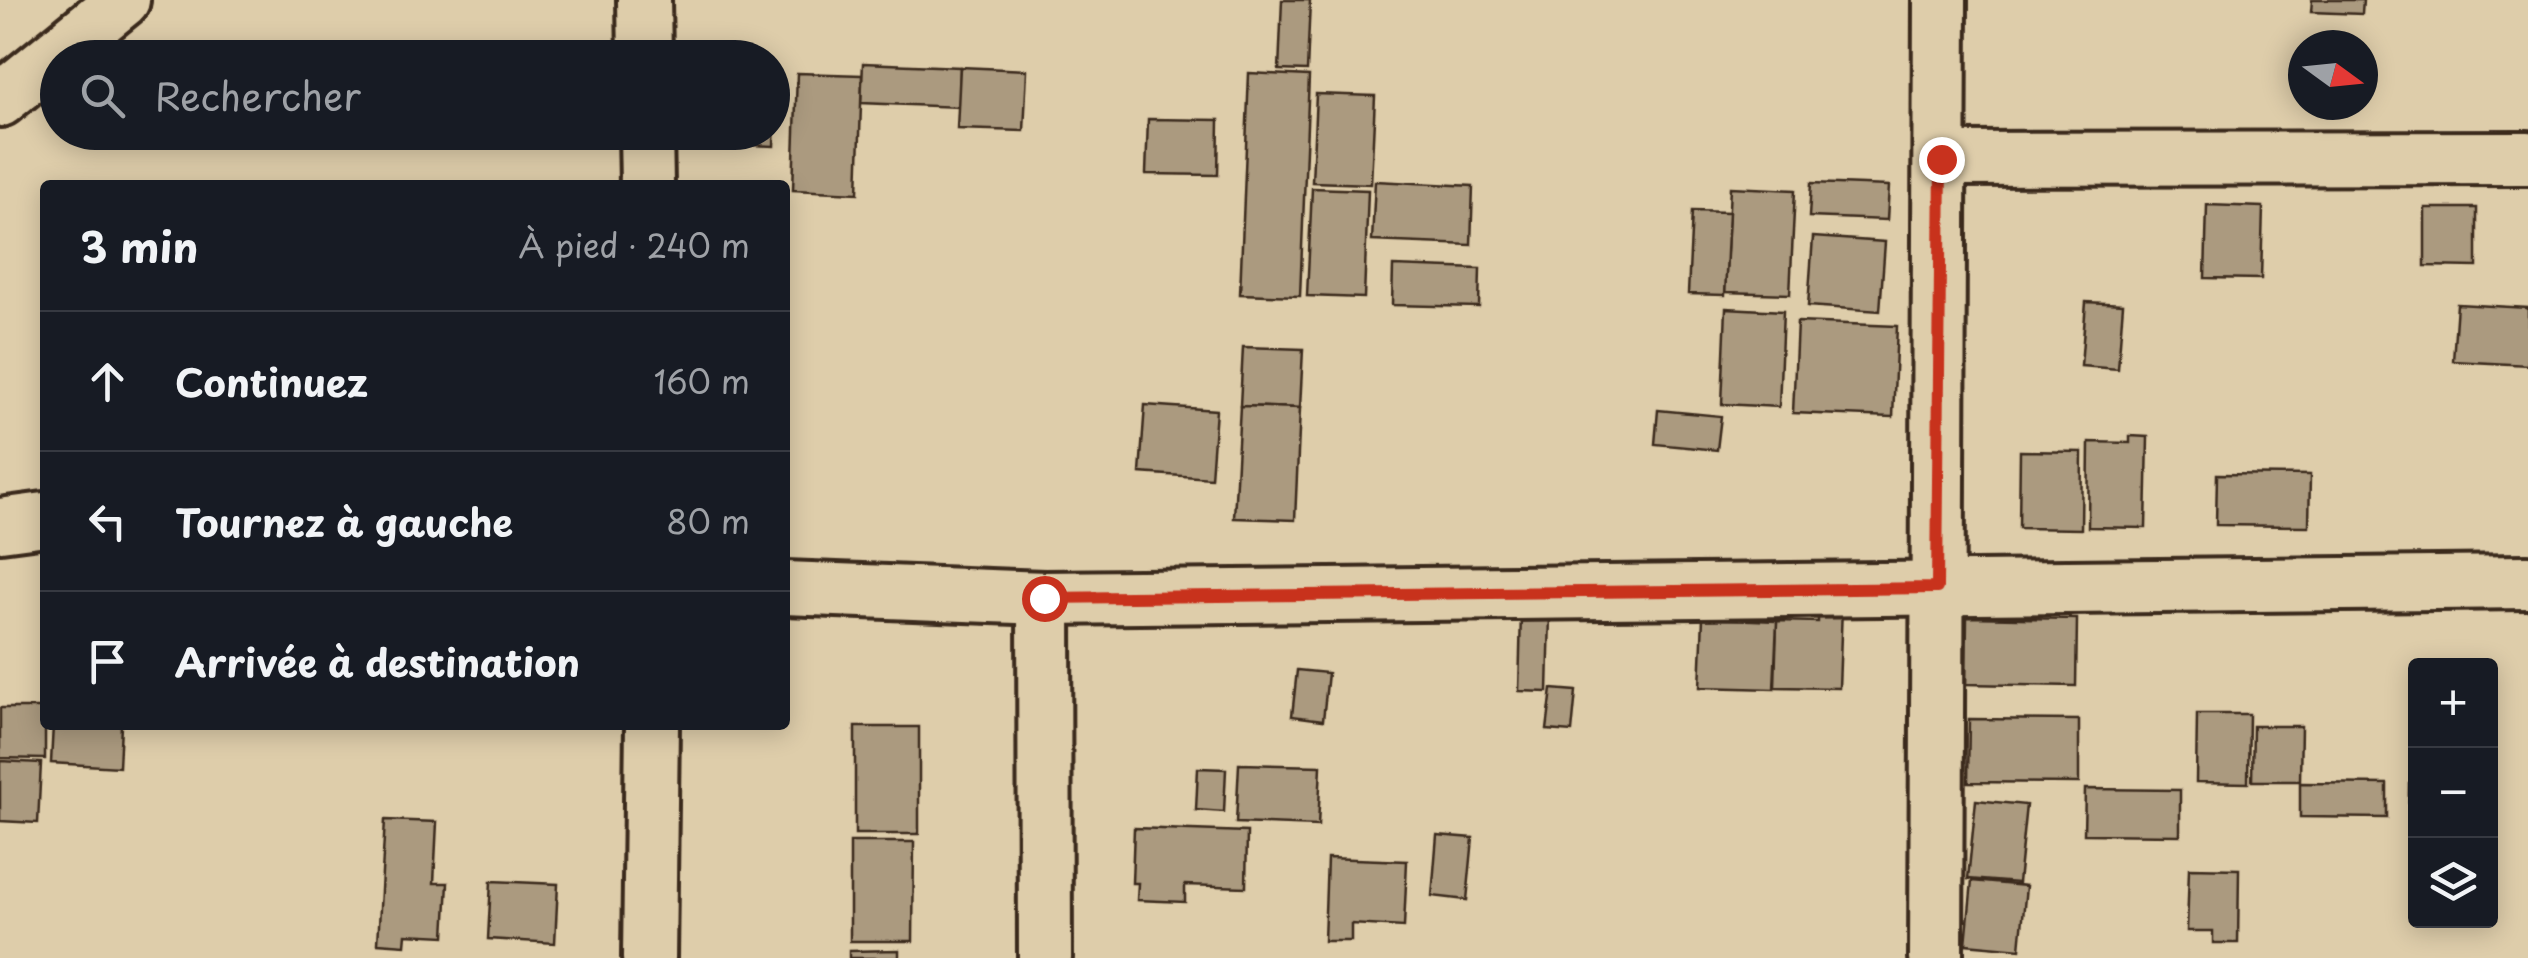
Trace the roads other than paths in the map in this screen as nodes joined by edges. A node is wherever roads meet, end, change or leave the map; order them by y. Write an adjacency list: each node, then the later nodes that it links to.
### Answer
1 (123, 0): 4 (street)
2 (644, 0): 5 (street)
3 (1940, 0): 10 (street)
4 (74, 40)
5 (645, 40)
6 (40, 67): 7 (street)
7 (0, 100)
8 (646, 150): 11 (street)
9 (2528, 158): 10 (street)
10 (1941, 159): 16 (street)
11 (647, 180)
12 (40, 520): 13 (street)
13 (0, 525)
14 (2528, 582): 16 (street)
15 (790, 588): 17 (street)
16 (1937, 588): 17 (street); 21 (street)
17 (1044, 598): 20 (street)
18 (652, 730): 19 (street)
19 (649, 958)
20 (1045, 958)
21 (1936, 958)

